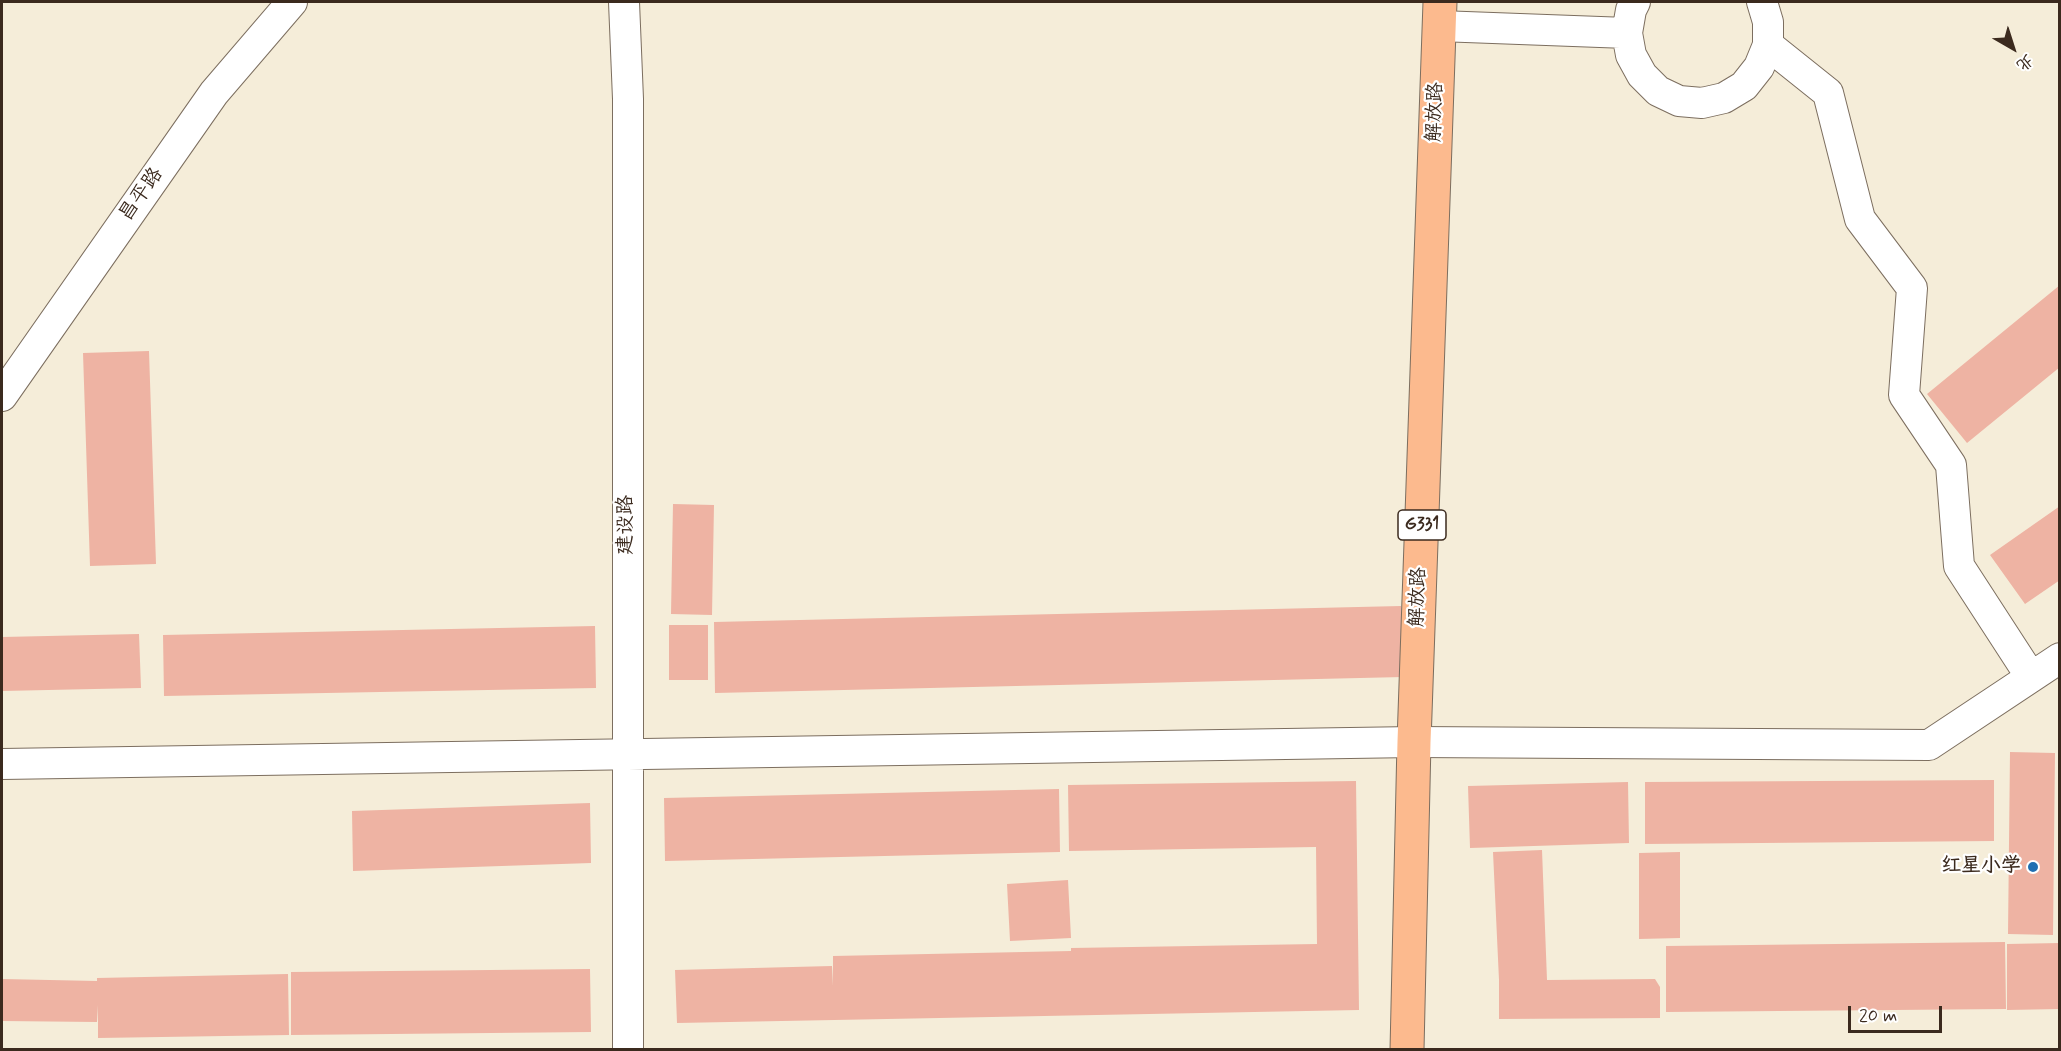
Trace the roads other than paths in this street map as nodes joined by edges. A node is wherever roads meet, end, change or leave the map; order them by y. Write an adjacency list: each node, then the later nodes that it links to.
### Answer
1 (292, 2): 8 (street, 昌平路)
2 (624, 2): 12 (street, 建设路)
3 (1635, 2): 6 (street)
4 (1762, 2): 7 (street)
5 (1440, 14): 6 (street); 11 (highway, 解放路 / G331)
6 (1627, 33): 7 (street)
7 (1768, 45): 10 (street)
8 (2, 396)
9 (2060, 658): 10 (street)
10 (2031, 677): 11 (street)
11 (1414, 742): 12 (street); 15 (highway, 解放路 / G331)
12 (627, 754): 13 (street); 14 (street, 建设路)
13 (2, 764)
14 (628, 1050)
15 (1407, 1050)

